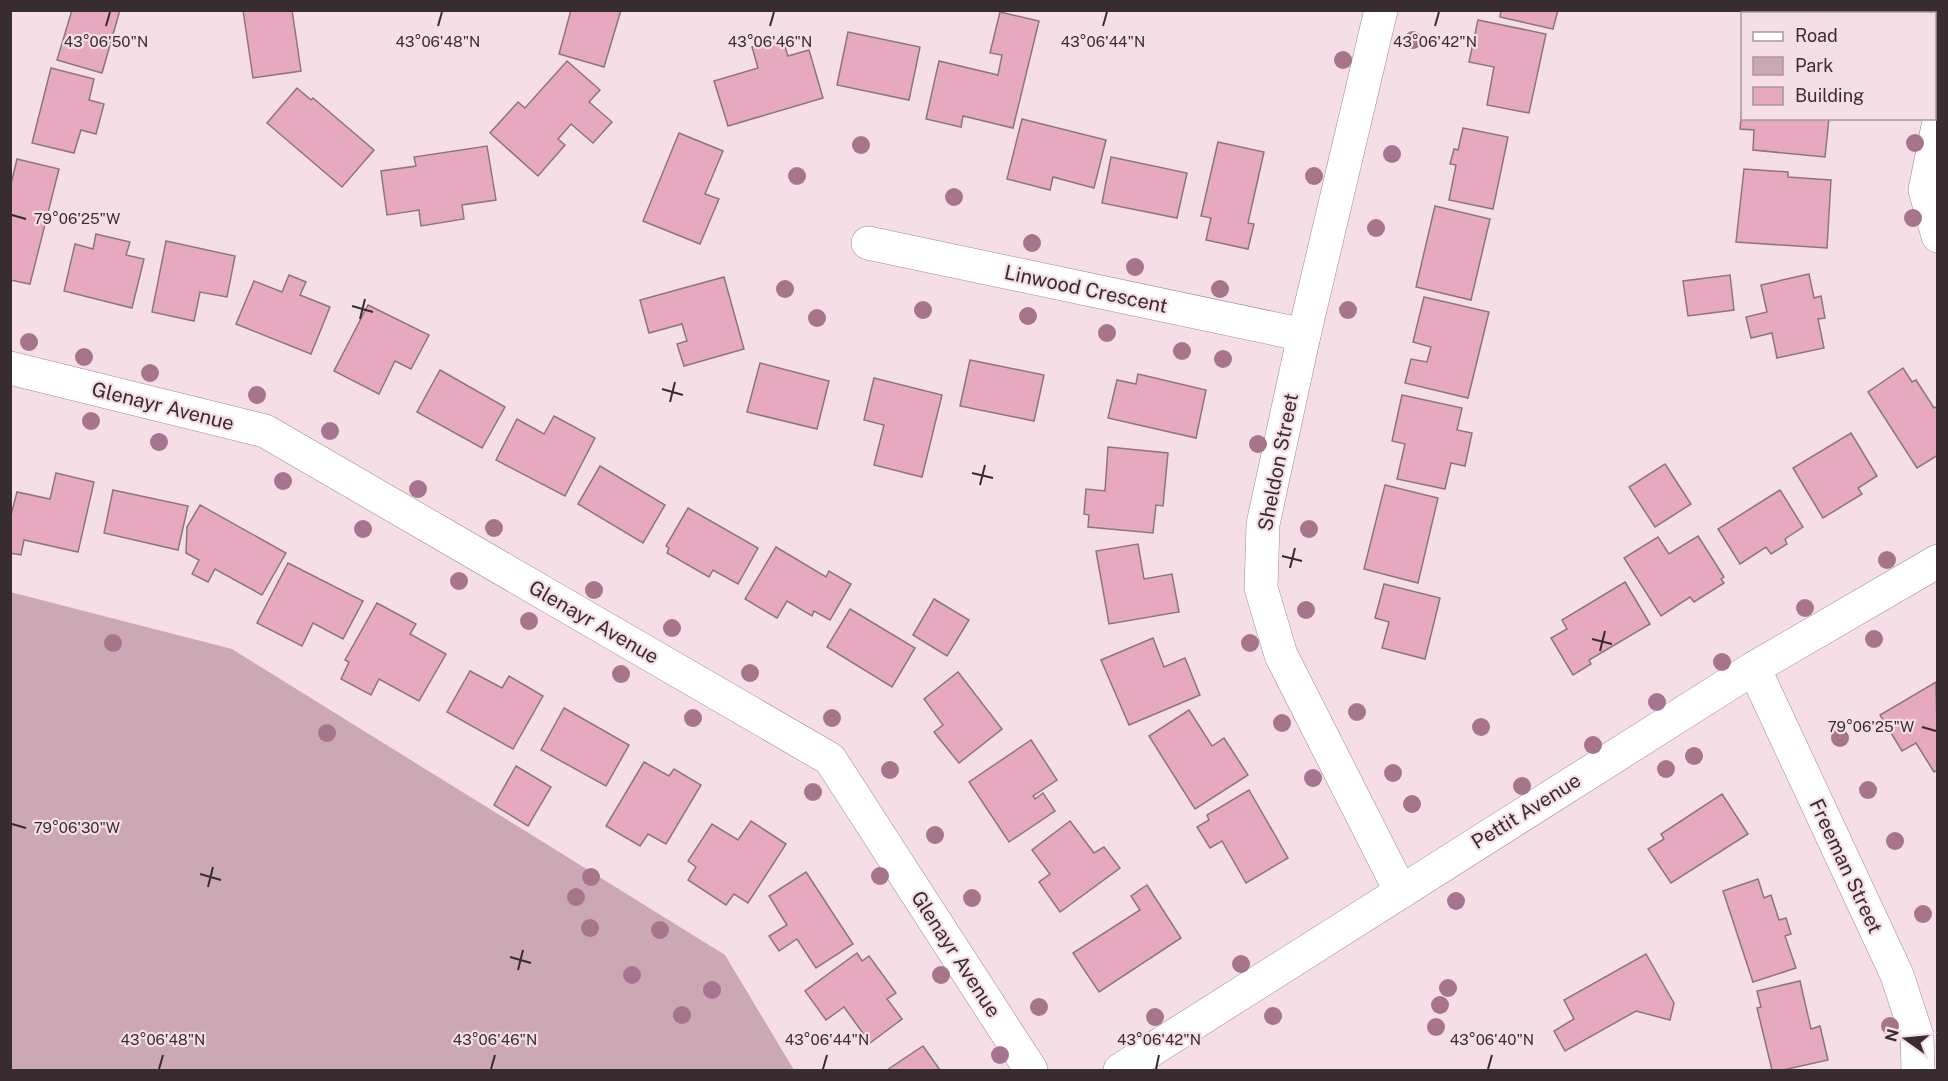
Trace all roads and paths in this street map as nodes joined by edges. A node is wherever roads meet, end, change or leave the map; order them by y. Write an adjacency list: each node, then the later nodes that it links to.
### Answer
1 (1381, 10): 5 (street, Sheldon Street)
2 (1938, 126): 3 (street)
3 (1938, 236)
4 (868, 243): 5 (street, Linwood Crescent)
5 (1304, 335): 9 (street, Sheldon Street)
6 (10, 368): 11 (street, Glenayr Avenue)
7 (1938, 561): 8 (street, Pettit Avenue)
8 (1754, 668): 9 (street, Pettit Avenue); 10 (street, Freeman Street)
9 (1401, 892): 12 (street, Pettit Avenue)
10 (1927, 1034): 13 (street, Freeman Street)
11 (1031, 1071)
12 (1120, 1071)
13 (1918, 1071)

